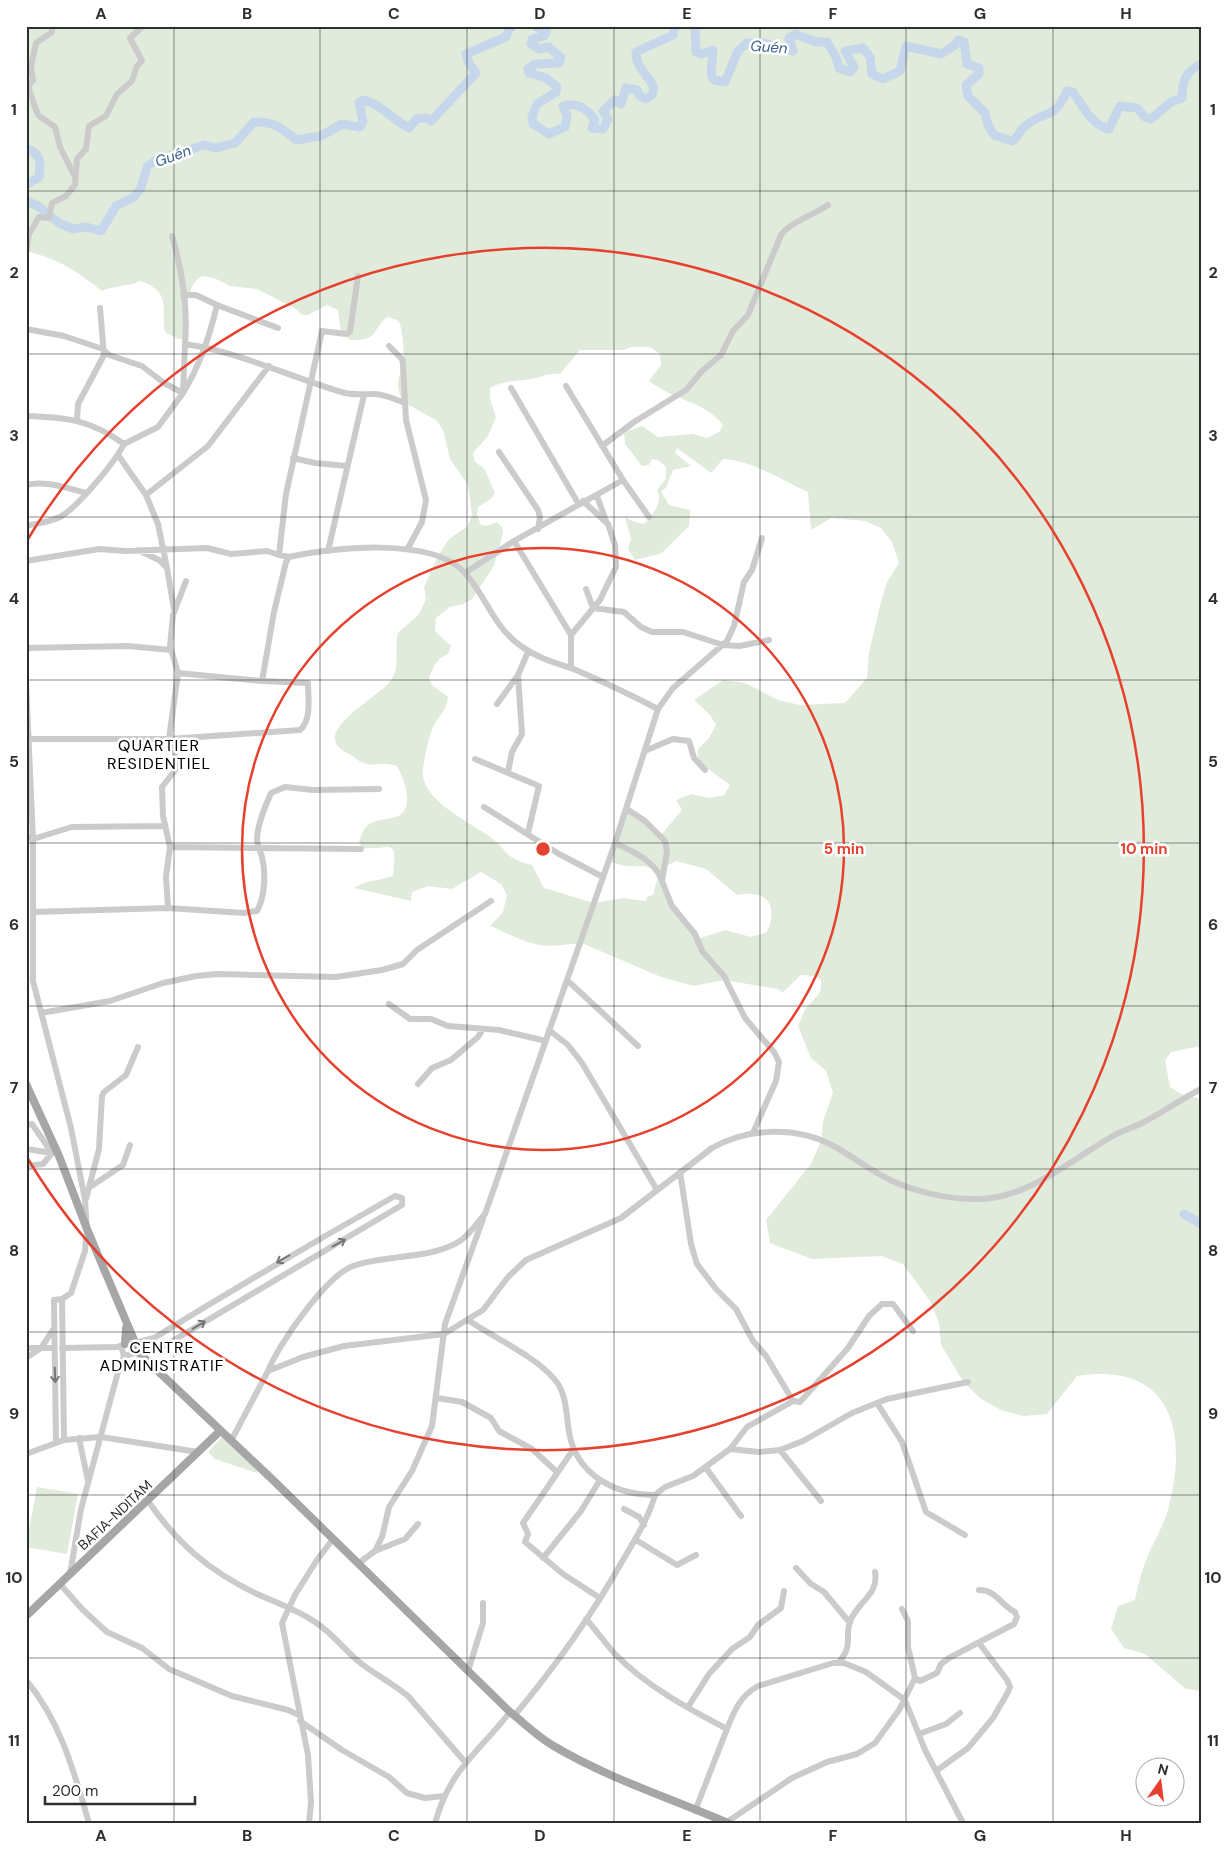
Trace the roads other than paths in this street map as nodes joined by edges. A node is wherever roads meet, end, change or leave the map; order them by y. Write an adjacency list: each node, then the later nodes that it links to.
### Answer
1 (52, 26): 3 (street)
2 (143, 26): 3 (street)
3 (77, 180): 6 (street)
4 (828, 205): 27 (street)
5 (172, 236): 8 (street)
6 (26, 253)
7 (358, 276): 18 (street)
8 (183, 295): 9 (street); 13 (street)
9 (217, 305): 12 (street); 15 (street)
10 (100, 308): 16 (street)
11 (26, 328): 16 (street)
12 (278, 328)
13 (185, 344): 15 (street); 21 (street)
14 (390, 346): 23 (street)
15 (203, 347): 17 (street); 21 (street)
16 (103, 349): 21 (street); 25 (street)
17 (269, 366): 18 (street); 35 (street)
18 (312, 383): 22 (street); 30 (street)
19 (566, 386): 27 (street)
20 (511, 388): 37 (street)
21 (183, 393): 26 (street)
22 (364, 395): 23 (street); 31 (street)
23 (404, 403): 44 (street)
24 (26, 416): 25 (street)
25 (77, 421): 26 (street)
26 (124, 444): 29 (street)
27 (602, 446): 32 (street)
28 (499, 452): 41 (street)
29 (118, 455): 34 (street); 35 (street)
30 (293, 458): 31 (street); 48 (street)
31 (347, 466): 47 (street)
32 (622, 480): 36 (street); 38 (street)
33 (26, 485): 34 (street)
34 (86, 493): 40 (street)
35 (146, 495): 45 (street)
36 (597, 496): 37 (street); 39 (street)
37 (580, 502): 39 (street); 41 (street)
38 (649, 517)
39 (608, 524): 55 (street)
40 (26, 526)
41 (538, 529): 43 (street)
42 (762, 538): 59 (street)
43 (514, 541): 52 (street); 57 (street)
44 (408, 548): 47 (street); 52 (street)
45 (165, 549): 46 (street); 48 (street); 51 (street)
46 (137, 550): 50 (street); 51 (street)
47 (328, 551): 49 (street)
48 (279, 555): 49 (street)
49 (289, 557): 66 (street)
50 (26, 562)
51 (167, 568): 56 (street)
52 (465, 573): 62 (street)
53 (186, 581): 56 (street)
54 (586, 589): 55 (street)
55 (593, 608): 57 (street); 59 (street)
56 (174, 610): 61 (street)
57 (571, 635): 63 (street)
58 (769, 640): 59 (street)
59 (723, 645): 69 (street)
60 (26, 648): 61 (street)
61 (171, 650): 64 (street)
62 (528, 652): 63 (street); 65 (street)
63 (570, 668): 69 (street)
64 (178, 673): 66 (street); 71 (street)
65 (518, 675): 68 (street); 75 (street)
66 (262, 680): 71 (street)
67 (26, 683): 70 (street)
68 (497, 704)
69 (658, 709): 72 (street)
70 (28, 739): 71 (street); 81 (street)
71 (172, 739): 79 (street)
72 (646, 750): 74 (street); 78 (street)
73 (476, 759): 75 (street)
74 (705, 770)
75 (508, 772): 80 (street)
76 (379, 789): 84 (street)
77 (484, 807): 80 (street)
78 (627, 809): 82 (street); 89 (street)
79 (164, 826): 81 (street); 83 (street)
80 (528, 833): 88 (street)
81 (30, 837): 92 (street)
82 (615, 844): 88 (street); 89 (street)
83 (170, 847): 84 (street); 91 (street)
84 (257, 848): 85 (street); 87 (street)
85 (270, 849): 86 (street); 87 (street)
86 (361, 849)
87 (262, 856): 91 (street)
88 (603, 876): 93 (street)
89 (661, 878): 106 (street)
90 (491, 901): 96 (street)
91 (168, 908): 92 (street)
92 (33, 912): 94 (street)
93 (567, 980): 98 (street); 100 (street)
94 (30, 982): 96 (street)
95 (389, 1004): 97 (street)
96 (42, 1013): 114 (street)
97 (483, 1029): 99 (street); 103 (street)
98 (549, 1030): 99 (street); 113 (street)
99 (546, 1041): 115 (street)
100 (638, 1046)
101 (138, 1048): 112 (street)
102 (26, 1084): 109 (main road)
103 (418, 1084)
104 (1201, 1089): 106 (street)
105 (26, 1126): 109 (street)
106 (753, 1133): 111 (street)
107 (130, 1145): 112 (street)
108 (26, 1149): 109 (street)
109 (55, 1154): 110 (street); 116 (main road)
110 (26, 1166)
111 (680, 1172): 113 (street); 135 (street)
112 (90, 1188): 114 (street)
113 (656, 1190): 118 (street)
114 (85, 1200): 116 (street)
115 (485, 1214): 122 (street); 132 (street)
116 (87, 1229): 117 (street); 119 (main road)
117 (62, 1299): 120 (street); 126 (street)
118 (468, 1320): 122 (street); 144 (street)
119 (126, 1323): 123 (main road); 124 (main road)
120 (54, 1329): 125 (street); 128 (street)
121 (913, 1331): 135 (street)
122 (444, 1334): 132 (street); 134 (street)
123 (135, 1343): 124 (street); 129 (main road); 129 (street, one-way to 123)
124 (123, 1345): 126 (street); 130 (street)
125 (54, 1346): 126 (street); 128 (street); 142 (street, one-way to 142)
126 (62, 1346): 140 (street)
127 (26, 1348): 128 (street)
128 (41, 1348): 131 (street)
129 (140, 1354): 130 (street); 137 (main road)
130 (124, 1356): 138 (street)
131 (26, 1358)
132 (268, 1371): 141 (street)
133 (968, 1382): 136 (street)
134 (437, 1398): 149 (street); 162 (street)
135 (793, 1401): 143 (street)
136 (877, 1403): 145 (street); 159 (street)
137 (220, 1430): 141 (main road); 146 (main road, BAFIA-NDITAM)
138 (101, 1437): 139 (street); 146 (street); 151 (street)
139 (79, 1438): 140 (street); 151 (street)
140 (64, 1440): 142 (street)
141 (231, 1441): 160 (main road)
142 (56, 1443): 147 (street)
143 (730, 1449): 145 (street); 148 (street)
144 (573, 1450): 149 (street); 150 (street)
145 (780, 1450): 154 (street)
146 (198, 1452): 153 (main road, BAFIA-NDITAM)
147 (26, 1454)
148 (706, 1468): 152 (street); 156 (street)
149 (557, 1472): 164 (street)
150 (600, 1480): 152 (street); 164 (street)
151 (88, 1484): 168 (street)
152 (655, 1495): 158 (street)
153 (148, 1501): 168 (main road, BAFIA-NDITAM); 174 (street)
154 (821, 1501)
155 (624, 1509): 158 (street)
156 (741, 1516)
157 (418, 1524): 162 (street)
158 (644, 1525): 161 (street)
159 (965, 1535)
160 (334, 1539): 165 (main road); 174 (street)
161 (636, 1540): 163 (street); 172 (street)
162 (375, 1551): 165 (street)
163 (696, 1555)
164 (543, 1558): 172 (street)
165 (359, 1563): 181 (main road)
166 (796, 1568): 178 (street)
167 (876, 1572): 178 (street)
168 (70, 1574): 169 (main road, BAFIA-NDITAM)
169 (60, 1584): 176 (main road, BAFIA-NDITAM); 187 (street)
170 (979, 1590): 179 (street)
171 (784, 1591): 186 (street)
172 (600, 1598): 177 (street)
173 (483, 1603): 181 (street)
174 (288, 1607): 184 (street); 193 (street)
175 (902, 1609): 182 (street)
176 (26, 1616)
177 (586, 1619): 186 (street); 189 (street)
178 (850, 1623): 180 (street)
179 (979, 1644): 182 (street); 194 (street)
180 (838, 1662): 185 (street); 191 (street)
181 (468, 1671): 189 (main road)
182 (914, 1678): 185 (street)
183 (26, 1680): 198 (street)
184 (297, 1698): 187 (street); 190 (street)
185 (905, 1700): 192 (street); 197 (street)
186 (688, 1707): 191 (street)
187 (288, 1710): 190 (street)
188 (960, 1713): 192 (street)
189 (512, 1714): 193 (street); 196 (main road)
190 (299, 1718): 195 (street); 199 (street)
191 (727, 1729): 196 (street)
192 (919, 1734): 194 (street)
193 (465, 1762): 195 (street)
194 (936, 1771): 201 (street)
195 (444, 1796): 200 (street)
196 (695, 1811): 197 (main road)
197 (727, 1822)
198 (89, 1823)
199 (309, 1823)
200 (435, 1823)
201 (964, 1823)

